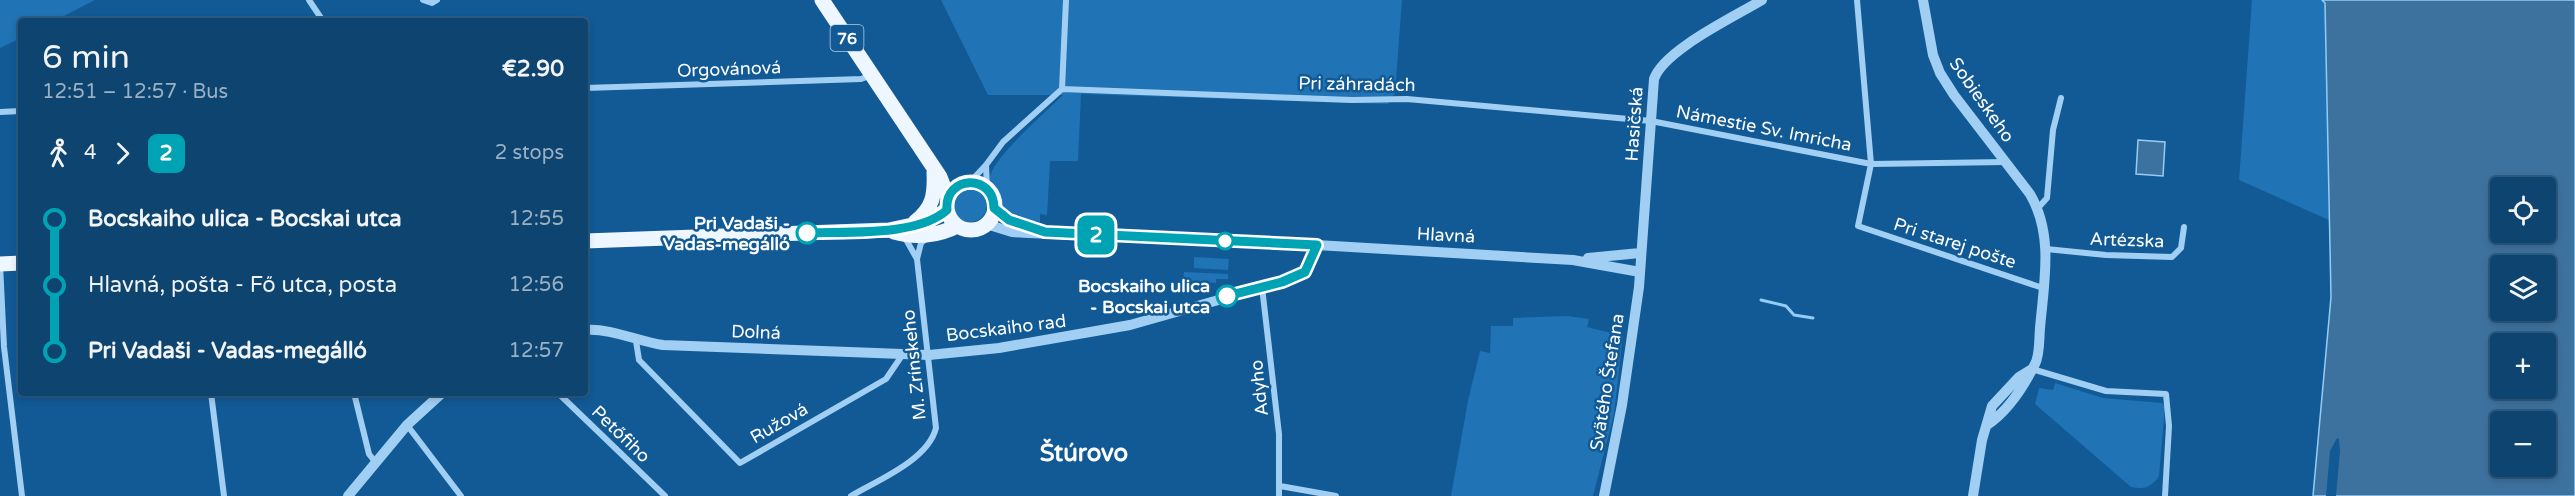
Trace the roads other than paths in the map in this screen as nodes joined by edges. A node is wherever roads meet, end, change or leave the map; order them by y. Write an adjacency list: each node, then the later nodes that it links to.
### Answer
1 (423, 0): 2 (street)
2 (437, 0)
3 (822, 0): 10 (main road, 76)
4 (1066, 0): 12 (street)
5 (1762, 0): 16 (street, Hasičská)
6 (1857, 0): 19 (street, Námestie Sv. Imricha)
7 (1923, 0): 18 (street, Sobieskeho)
8 (311, 1): 9 (street)
9 (321, 18)
10 (872, 75): 11 (street, Orgovánová); 17 (main road, 76)
11 (588, 88)
12 (1062, 89): 16 (street, Pri záhradách); 20 (street)
13 (2061, 98): 26 (street)
14 (18, 111): 15 (street)
15 (0, 112)
16 (1651, 121): 19 (street, Námestie Sv. Imricha); 36 (street, Hasičská)
17 (918, 145): 21 (main road, 76); 22 (main road, 76)
18 (2006, 162): 19 (street, Námestie Sv. Imricha); 26 (street, Sobieskeho)
19 (1871, 164): 43 (street, Pri starej pošte)
20 (986, 165): 22 (street); 23 (street)
21 (934, 170): 24 (main road, 76); 30 (main road)
22 (966, 182): 23 (main road, 76); 24 (main road)
23 (987, 188): 25 (main road)
24 (947, 204): 28 (main road, 76); 30 (main road)
25 (994, 208): 27 (main road); 31 (street, Hlavná)
26 (2038, 208): 35 (street, Sobieskeho)
27 (986, 224): 28 (main road); 31 (street, Hlavná)
28 (957, 226): 32 (main road)
29 (2184, 227): 35 (street, Artézska)
30 (901, 230): 32 (main road); 33 (main road); 37 (street)
31 (1045, 232): 34 (street, Hlavná)
32 (932, 235): 37 (street)
33 (588, 241)
34 (1317, 245): 38 (street, Hlavná); 42 (street)
35 (2046, 249): 43 (street, Sobieskeho)
36 (1640, 254): 38 (street, Hlavná); 41 (street, Hasičská)
37 (917, 259): 47 (street, M. Zrínskeho)
38 (1573, 260): 41 (street, Hlavná)
39 (18, 263): 40 (main road)
40 (0, 264): 56 (street)
41 (1640, 272): 64 (street, Svätého Štefana)
42 (1262, 287): 47 (street, Bocskaiho rad); 55 (street, Adyho)
43 (2043, 288): 48 (street, Sobieskeho)
44 (588, 330): 45 (street, Dolná)
45 (636, 341): 46 (street, Dolná); 46 (street, Ružová)
46 (903, 354): 47 (street, Dolná)
47 (929, 355): 61 (street, M. Zrínskeho)
48 (2032, 369): 65 (street, Sobieskeho); 66 (street)
49 (211, 396): 57 (street)
50 (355, 396): 54 (street)
51 (438, 396): 53 (street)
52 (561, 396): 60 (street, Petőfiho)
53 (407, 425): 54 (street); 59 (street)
54 (376, 463): 58 (street)
55 (1280, 486): 62 (street, Adyho); 63 (street)
56 (22, 496)
57 (224, 496)
58 (348, 496)
59 (461, 496)
60 (664, 496)
61 (851, 496)
62 (1279, 496)
63 (1336, 496)
64 (1604, 496)
65 (1973, 496)
66 (2165, 496)

